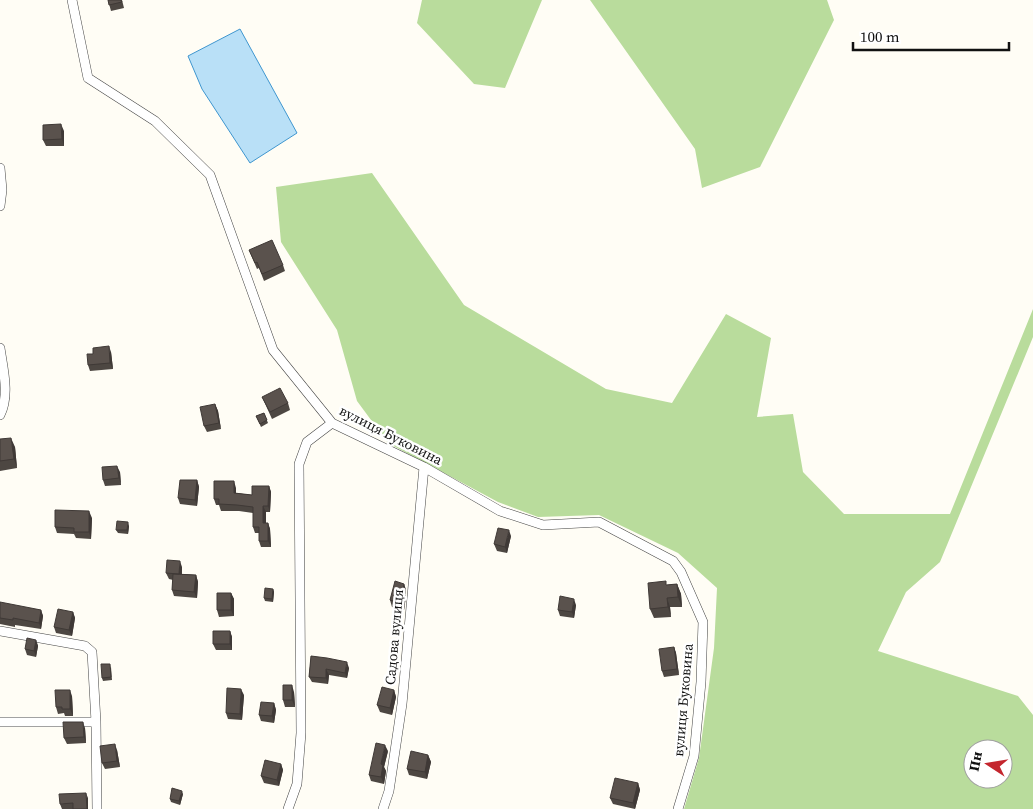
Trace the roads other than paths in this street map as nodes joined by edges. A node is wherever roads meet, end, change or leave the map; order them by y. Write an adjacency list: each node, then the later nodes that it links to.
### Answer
1 (72, 0): 6 (street, вулиця Буковина)
2 (0, 168): 3 (street)
3 (0, 206)
4 (0, 348): 5 (street)
5 (0, 415)
6 (332, 424): 7 (street, вулиця Буковина); 12 (street)
7 (424, 467): 13 (street, Садова вулиця); 14 (street, вулиця Буковина)
8 (0, 631): 10 (street)
9 (0, 722): 10 (street)
10 (96, 722): 11 (street)
11 (97, 809)
12 (288, 809)
13 (383, 809)
14 (678, 809)

